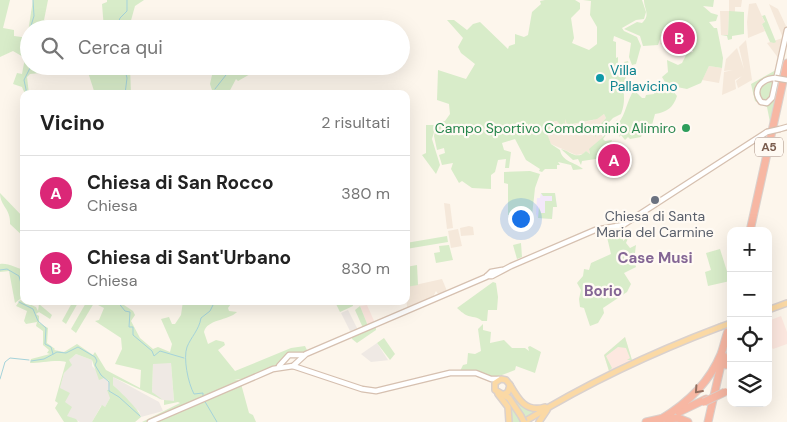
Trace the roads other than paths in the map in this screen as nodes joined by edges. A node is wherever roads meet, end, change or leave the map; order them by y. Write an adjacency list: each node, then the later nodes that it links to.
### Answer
1 (787, 30): 3 (main road, bridge)
2 (787, 63): 5 (highway, A5)
3 (787, 79): 6 (highway, A5)
4 (787, 127): 13 (main road, bridge)
5 (753, 227)
6 (753, 227)
7 (787, 303): 8 (main road)
8 (772, 309)
9 (727, 324): 24 (main road, bridge)
10 (727, 340): 25 (highway, one-way to 25)
11 (727, 346): 32 (highway)
12 (727, 348): 17 (highway)
13 (295, 361): 15 (main road); 15 (main road); 16 (main road)
14 (727, 362): 17 (highway)
15 (286, 364): 26 (main road)
16 (487, 378): 18 (main road); 19 (main road)
17 (721, 378): 32 (highway)
18 (499, 379): 19 (main road); 20 (main road)
19 (494, 387): 22 (main road)
20 (510, 388): 22 (main road); 23 (main road); 24 (main road)
21 (727, 390): 25 (highway, bridge)
22 (500, 394): 23 (main road); 27 (main road)
23 (513, 403): 28 (main road, bridge)
24 (554, 403): 28 (main road); 29 (main road)
25 (663, 420): 30 (highway); 31 (highway)
26 (150, 422)
27 (509, 422)
28 (524, 422)
29 (539, 422)
30 (646, 422)
31 (688, 422)
32 (710, 422)

